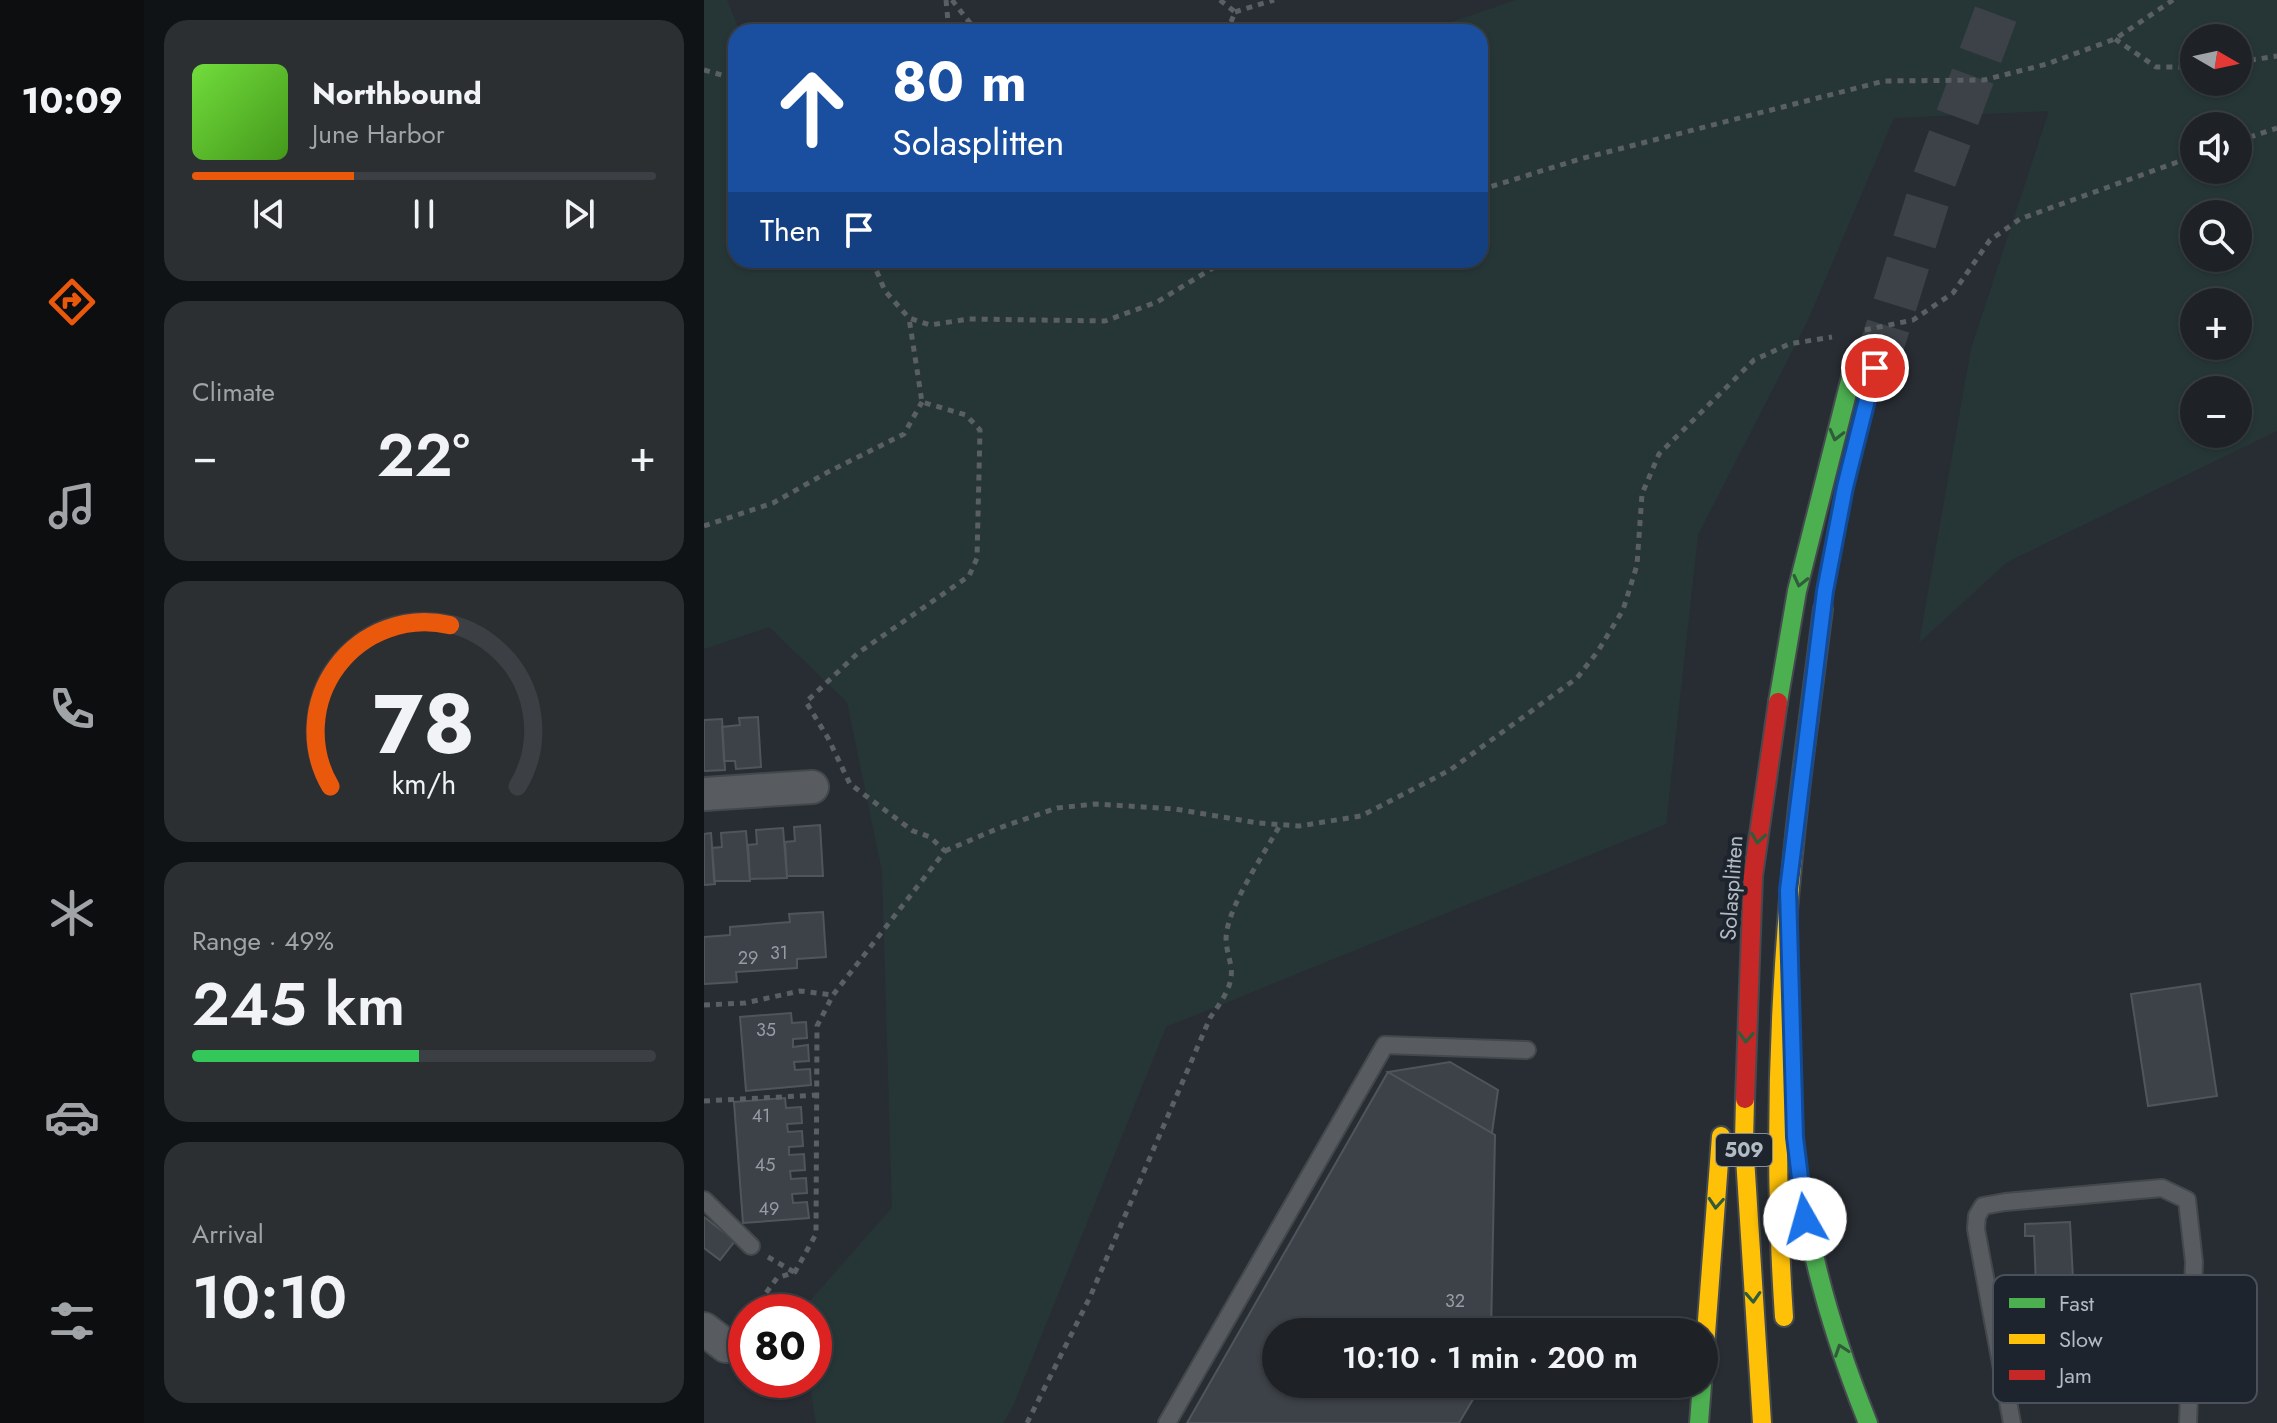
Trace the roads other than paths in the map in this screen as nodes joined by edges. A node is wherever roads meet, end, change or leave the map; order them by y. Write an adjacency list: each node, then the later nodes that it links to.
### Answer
1 (1854, 365): 5 (highway, Solasplitten / 509, one-way to 5)
2 (1825, 591): 6 (highway, 509)
3 (812, 787): 4 (street)
4 (704, 794)
5 (1753, 876): 7 (highway, 509); 21 (highway, Solasplitten / 509, one-way to 21)
6 (1788, 890): 15 (highway, 509); 22 (highway, 509, one-way to 6)
7 (1730, 1030)
8 (1527, 1050): 19 (lane)
9 (1722, 1119): 13 (highway, 509, one-way to 13)
10 (704, 1200): 11 (lane)
11 (751, 1246)
12 (2194, 1275): 14 (lane)
13 (1707, 1318)
14 (1993, 1321)
15 (1786, 1337)
16 (1701, 1398): 20 (highway)
17 (2008, 1403): 23 (lane)
18 (2189, 1403): 24 (lane)
19 (1167, 1423)
20 (1699, 1423)
21 (1762, 1423)
22 (1868, 1423)
23 (2012, 1423)
24 (2188, 1423)

